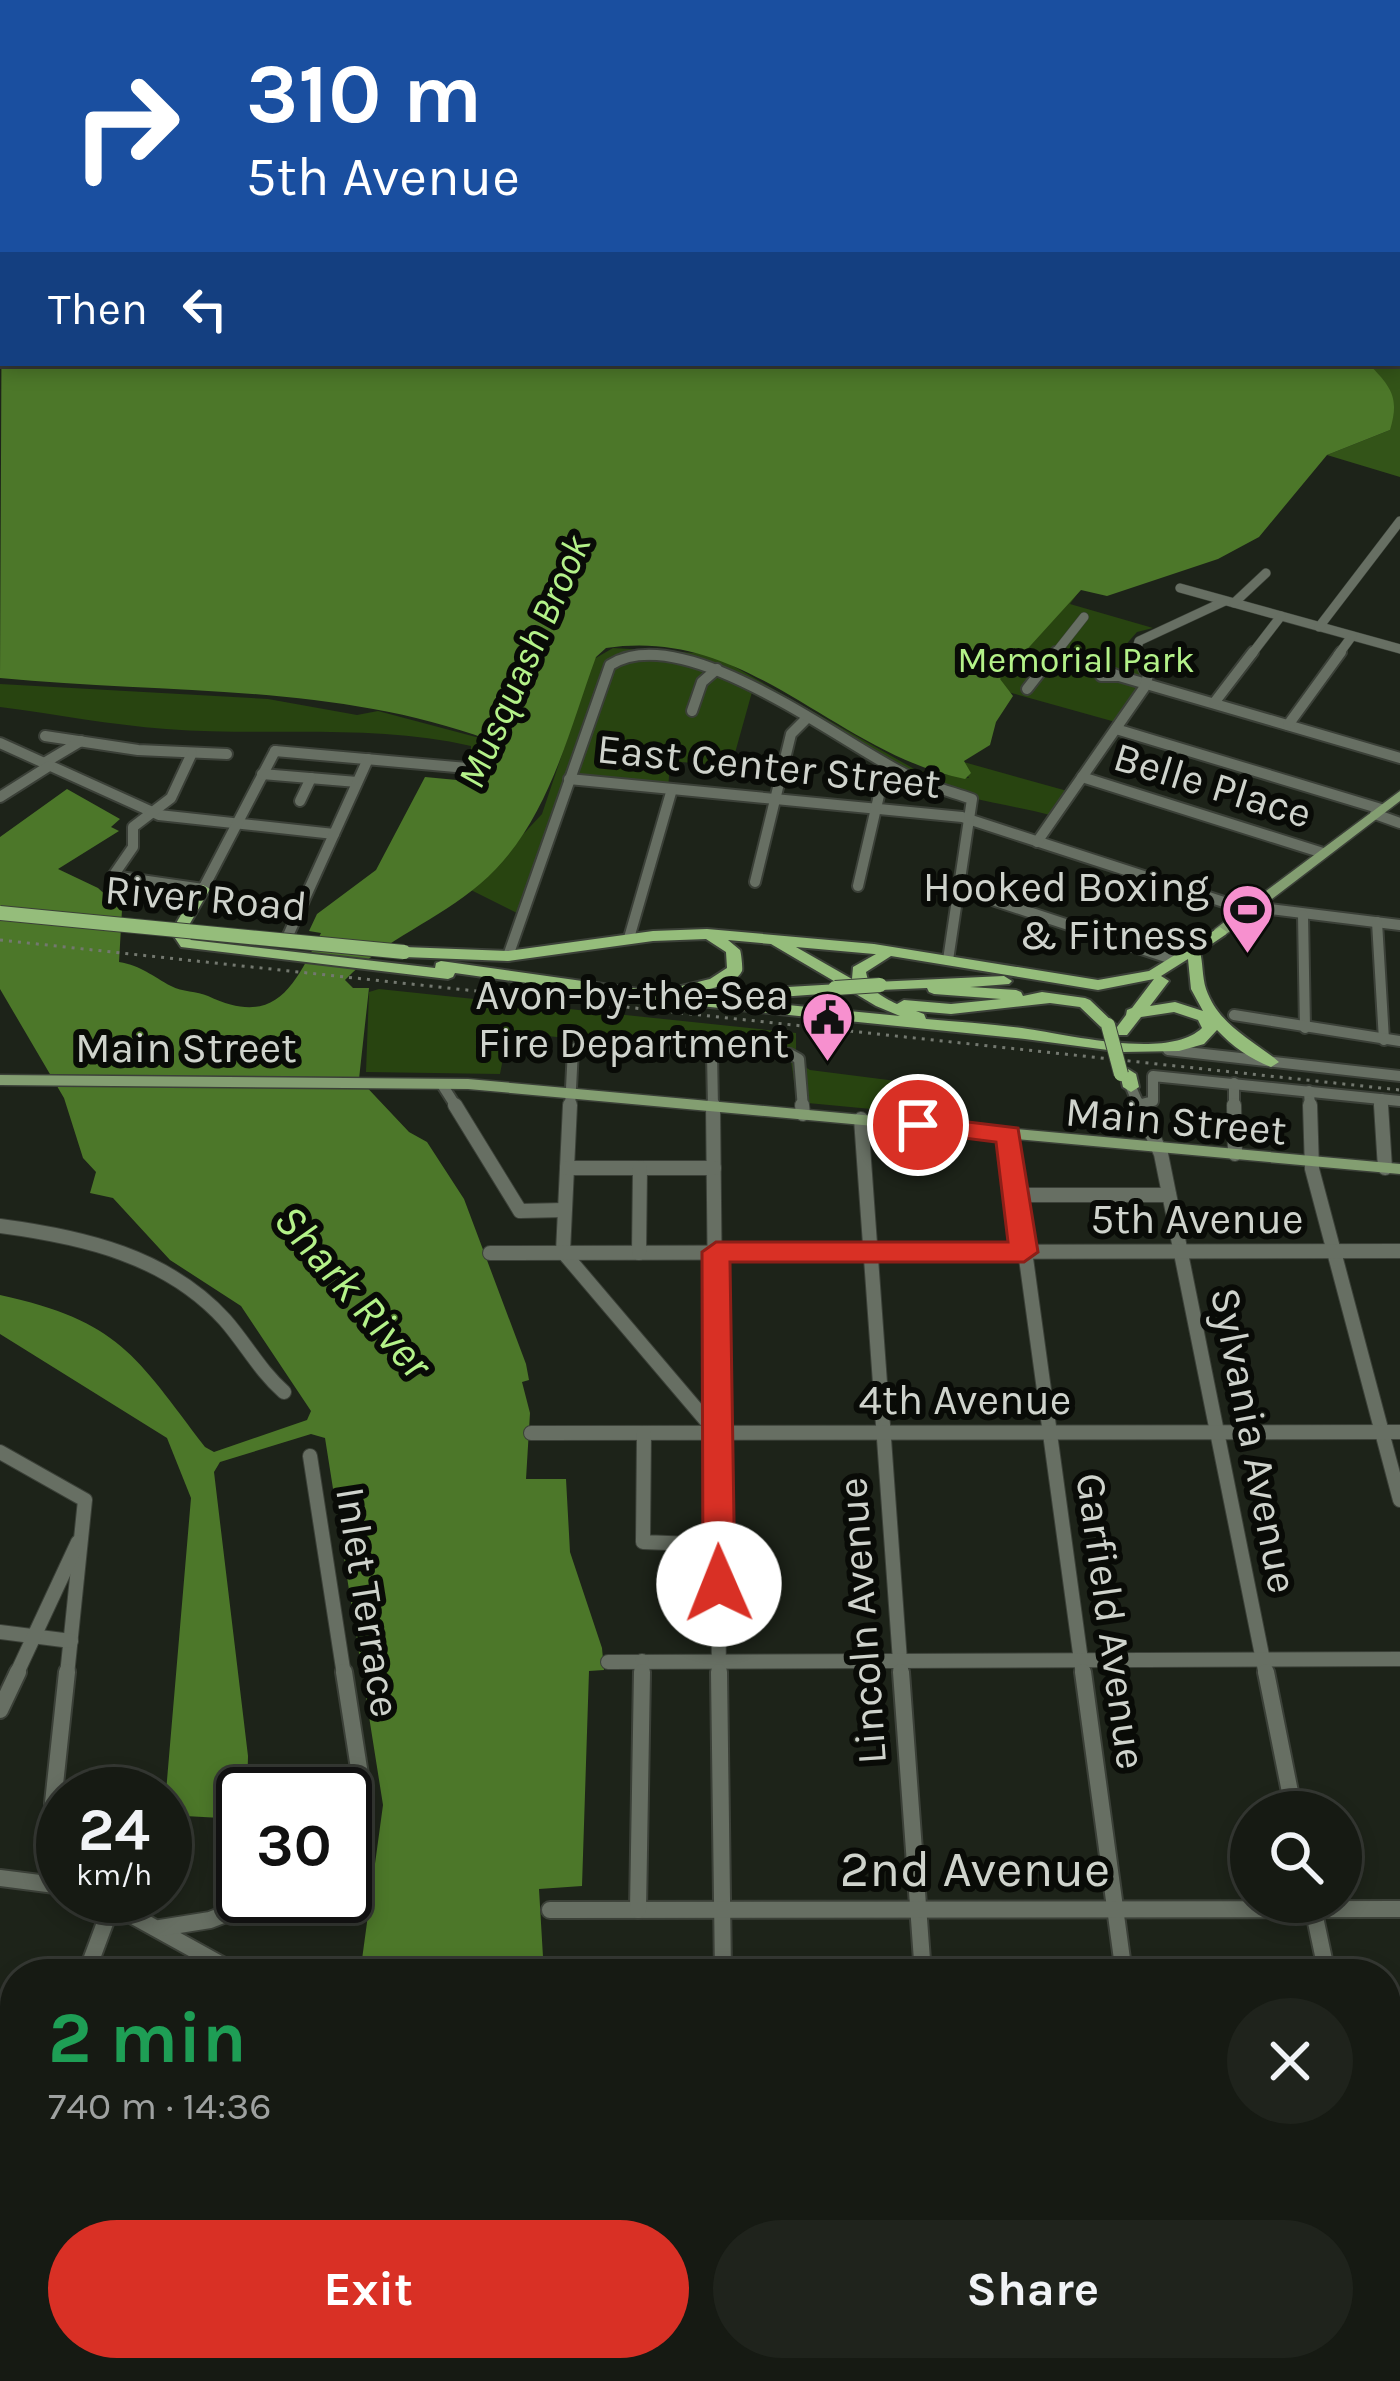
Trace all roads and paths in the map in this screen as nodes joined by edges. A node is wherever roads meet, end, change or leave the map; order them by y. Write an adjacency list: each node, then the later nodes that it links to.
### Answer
1 (1400, 521): 7 (street)
2 (1266, 573): 4 (street)
3 (1180, 588): 4 (street)
4 (1229, 602): 5 (street); 12 (street)
5 (1281, 616): 7 (street); 14 (street)
6 (1084, 617): 13 (street)
7 (1319, 627): 8 (street)
8 (1352, 636): 9 (street); 17 (street)
9 (1398, 644)
10 (717, 669): 15 (street); 16 (street); 32 (street)
11 (1118, 676): 12 (street)
12 (1146, 683): 14 (street); 18 (street)
13 (1027, 689)
14 (1214, 703): 17 (street)
15 (692, 711)
16 (806, 719): 27 (street); 37 (street)
17 (1288, 725): 24 (street)
18 (1116, 729): 30 (street); 41 (street)
19 (45, 736): 20 (street)
20 (82, 741): 22 (street); 26 (street)
21 (0, 743): 26 (street)
22 (192, 753): 23 (street); 40 (street)
23 (227, 754)
24 (1400, 758)
25 (368, 759): 28 (street); 29 (street); 33 (street)
26 (46, 765): 36 (street); 40 (street)
27 (886, 765): 39 (street); 42 (street)
28 (467, 768)
29 (262, 774): 31 (street); 44 (street)
30 (1082, 777): 46 (street); 47 (street, Belle Place)
31 (310, 778): 33 (street); 38 (street)
32 (569, 779): 34 (street, East Center Street); 64 (street)
33 (357, 782): 45 (street)
34 (671, 789): 37 (street, East Center Street); 59 (street)
35 (1400, 795): 41 (main road)
36 (0, 797)
37 (775, 799): 39 (street, East Center Street); 48 (street)
38 (300, 801)
39 (873, 808): 42 (street, East Center Street); 49 (street)
40 (153, 812): 44 (street); 50 (street)
41 (1378, 812): 43 (street); 47 (main road)
42 (967, 818): 46 (street); 51 (street)
43 (1400, 823)
44 (236, 825): 45 (street); 50 (street)
45 (334, 834): 62 (street)
46 (1037, 842): 52 (street)
47 (1323, 854): 52 (main road)
48 (755, 882)
49 (858, 886)
50 (202, 889): 62 (highway)
51 (962, 890): 67 (street); 68 (street)
52 (1250, 908): 53 (street); 57 (main road)
53 (1303, 915): 55 (street); 78 (street)
54 (0, 917): 62 (highway, River Road, bridge); 66 (highway, bridge)
55 (1377, 922): 56 (street); 80 (street)
56 (1400, 925)
57 (1220, 932): 65 (highway); 68 (highway)
58 (707, 934): 59 (highway); 60 (highway); 73 (highway)
59 (628, 938): 61 (highway)
60 (759, 938): 63 (highway); 79 (highway)
61 (571, 947): 64 (highway); 70 (highway)
62 (286, 949): 66 (highway)
63 (898, 952): 67 (highway); 74 (highway)
64 (508, 956): 66 (highway)
65 (1196, 956): 69 (highway); 84 (highway)
66 (398, 960): 70 (highway); 72 (highway)
67 (948, 960): 68 (highway)
68 (1175, 960)
69 (1161, 981): 71 (highway); 75 (highway)
70 (559, 983): 72 (highway)
71 (880, 985): 73 (highway, bridge); 74 (highway)
72 (596, 988): 73 (highway)
73 (649, 994): 79 (highway)
74 (1051, 998): 77 (highway)
75 (1132, 1013): 77 (highway); 82 (highway)
76 (1234, 1015): 78 (street)
77 (1115, 1028): 86 (highway)
78 (1305, 1028): 80 (street)
79 (1029, 1034): 82 (highway)
80 (1384, 1040): 81 (street)
81 (1400, 1041)
82 (1168, 1050): 84 (street)
83 (712, 1052): 91 (street); 95 (street); 96 (street)
84 (1271, 1062): 85 (street)
85 (1400, 1076)
86 (1127, 1078): 94 (street, Sylvania Avenue)
87 (0, 1080): 89 (main road, Main Street)
88 (1234, 1083): 90 (street); 94 (street); 100 (street)
89 (443, 1086): 91 (main road, Main Street); 108 (street)
90 (1310, 1091): 92 (street); 101 (street)
91 (571, 1096): 95 (main road, Main Street); 102 (street)
92 (1381, 1099): 93 (street); 105 (street)
93 (1400, 1101)
94 (1142, 1104): 99 (street, Sylvania Avenue)
95 (715, 1110): 96 (main road, Main Street); 97 (main road, Main Street); 104 (street)
96 (802, 1114): 97 (main road, Main Street)
97 (861, 1123): 98 (main road, Main Street); 115 (street, Lincoln Avenue)
98 (1009, 1137): 99 (main road, Main Street); 106 (street, Garfield Avenue)
99 (1160, 1151): 100 (main road, Main Street); 101 (main road, Main Street); 107 (street, Sylvania Avenue)
100 (1235, 1154): 101 (main road, Main Street)
101 (1312, 1165): 105 (main road, Main Street); 110 (street)
102 (567, 1168): 103 (street); 108 (street)
103 (640, 1168): 104 (street); 113 (street)
104 (714, 1168): 114 (street)
105 (1395, 1171)
106 (1016, 1195): 107 (street); 116 (street, Garfield Avenue)
107 (1169, 1196): 117 (street, Sylvania Avenue)
108 (564, 1210): 112 (street)
109 (0, 1226): 119 (street)
110 (1334, 1251): 111 (street, 5th Avenue); 117 (street, 5th Avenue); 125 (street)
111 (1400, 1251)
112 (563, 1252): 113 (street, 5th Avenue); 118 (street, 5th Avenue); 121 (street)
113 (639, 1252): 114 (street, 5th Avenue)
114 (716, 1252): 115 (street, 5th Avenue); 121 (street)
115 (870, 1252): 116 (street, 5th Avenue); 122 (street, Lincoln Avenue)
116 (1024, 1252): 117 (street, 5th Avenue); 123 (street, Garfield Avenue)
117 (1181, 1252): 124 (street, Sylvania Avenue)
118 (490, 1253)
119 (284, 1392)
120 (531, 1432): 127 (street, 4th Avenue)
121 (716, 1432): 122 (street, 4th Avenue); 127 (street, 4th Avenue); 132 (street)
122 (884, 1432): 123 (street, 4th Avenue); 142 (street, Lincoln Avenue)
123 (1050, 1432): 124 (street, 4th Avenue); 137 (street, Garfield Avenue)
124 (1217, 1432): 125 (street, 4th Avenue); 138 (street, Sylvania Avenue)
125 (1382, 1432): 126 (street, 4th Avenue); 130 (street)
126 (1400, 1432)
127 (644, 1433): 132 (street)
128 (0, 1452): 131 (street)
129 (310, 1456): 145 (street, Inlet Terrace)
130 (1400, 1500)
131 (82, 1532): 134 (street); 135 (street)
132 (719, 1545): 141 (street)
133 (0, 1632): 134 (street)
134 (34, 1636): 135 (street); 143 (street)
135 (71, 1641): 144 (street)
136 (1400, 1659): 138 (street)
137 (1080, 1660): 138 (street); 142 (street); 156 (street, Garfield Avenue)
138 (1263, 1660): 146 (street, Sylvania Avenue)
139 (608, 1661): 140 (street)
140 (642, 1661): 141 (street); 153 (street)
141 (720, 1661): 142 (street); 154 (street)
142 (900, 1661): 155 (street, Lincoln Avenue)
143 (0, 1710)
144 (57, 1767)
145 (359, 1767)
146 (1290, 1791)
147 (0, 1878): 148 (street)
148 (36, 1883)
149 (1230, 1907): 156 (street, 2nd Avenue)
150 (1362, 1907): 151 (street, 2nd Avenue)
151 (1400, 1909)
152 (550, 1910): 153 (street, 2nd Avenue)
153 (638, 1910): 154 (street, 2nd Avenue)
154 (722, 1910): 155 (street, 2nd Avenue); 164 (street)
155 (919, 1910): 156 (street, 2nd Avenue); 165 (street, Lincoln Avenue)
156 (1115, 1910): 166 (street, Garfield Avenue)
157 (216, 1918): 161 (street)
158 (99, 1923): 162 (street)
159 (150, 1923): 161 (street)
160 (1317, 1923): 167 (street)
161 (160, 1928): 163 (street)
162 (90, 1959)
163 (213, 1959)
164 (723, 1959)
165 (922, 1959)
166 (1122, 1959)
167 (1324, 1959)

